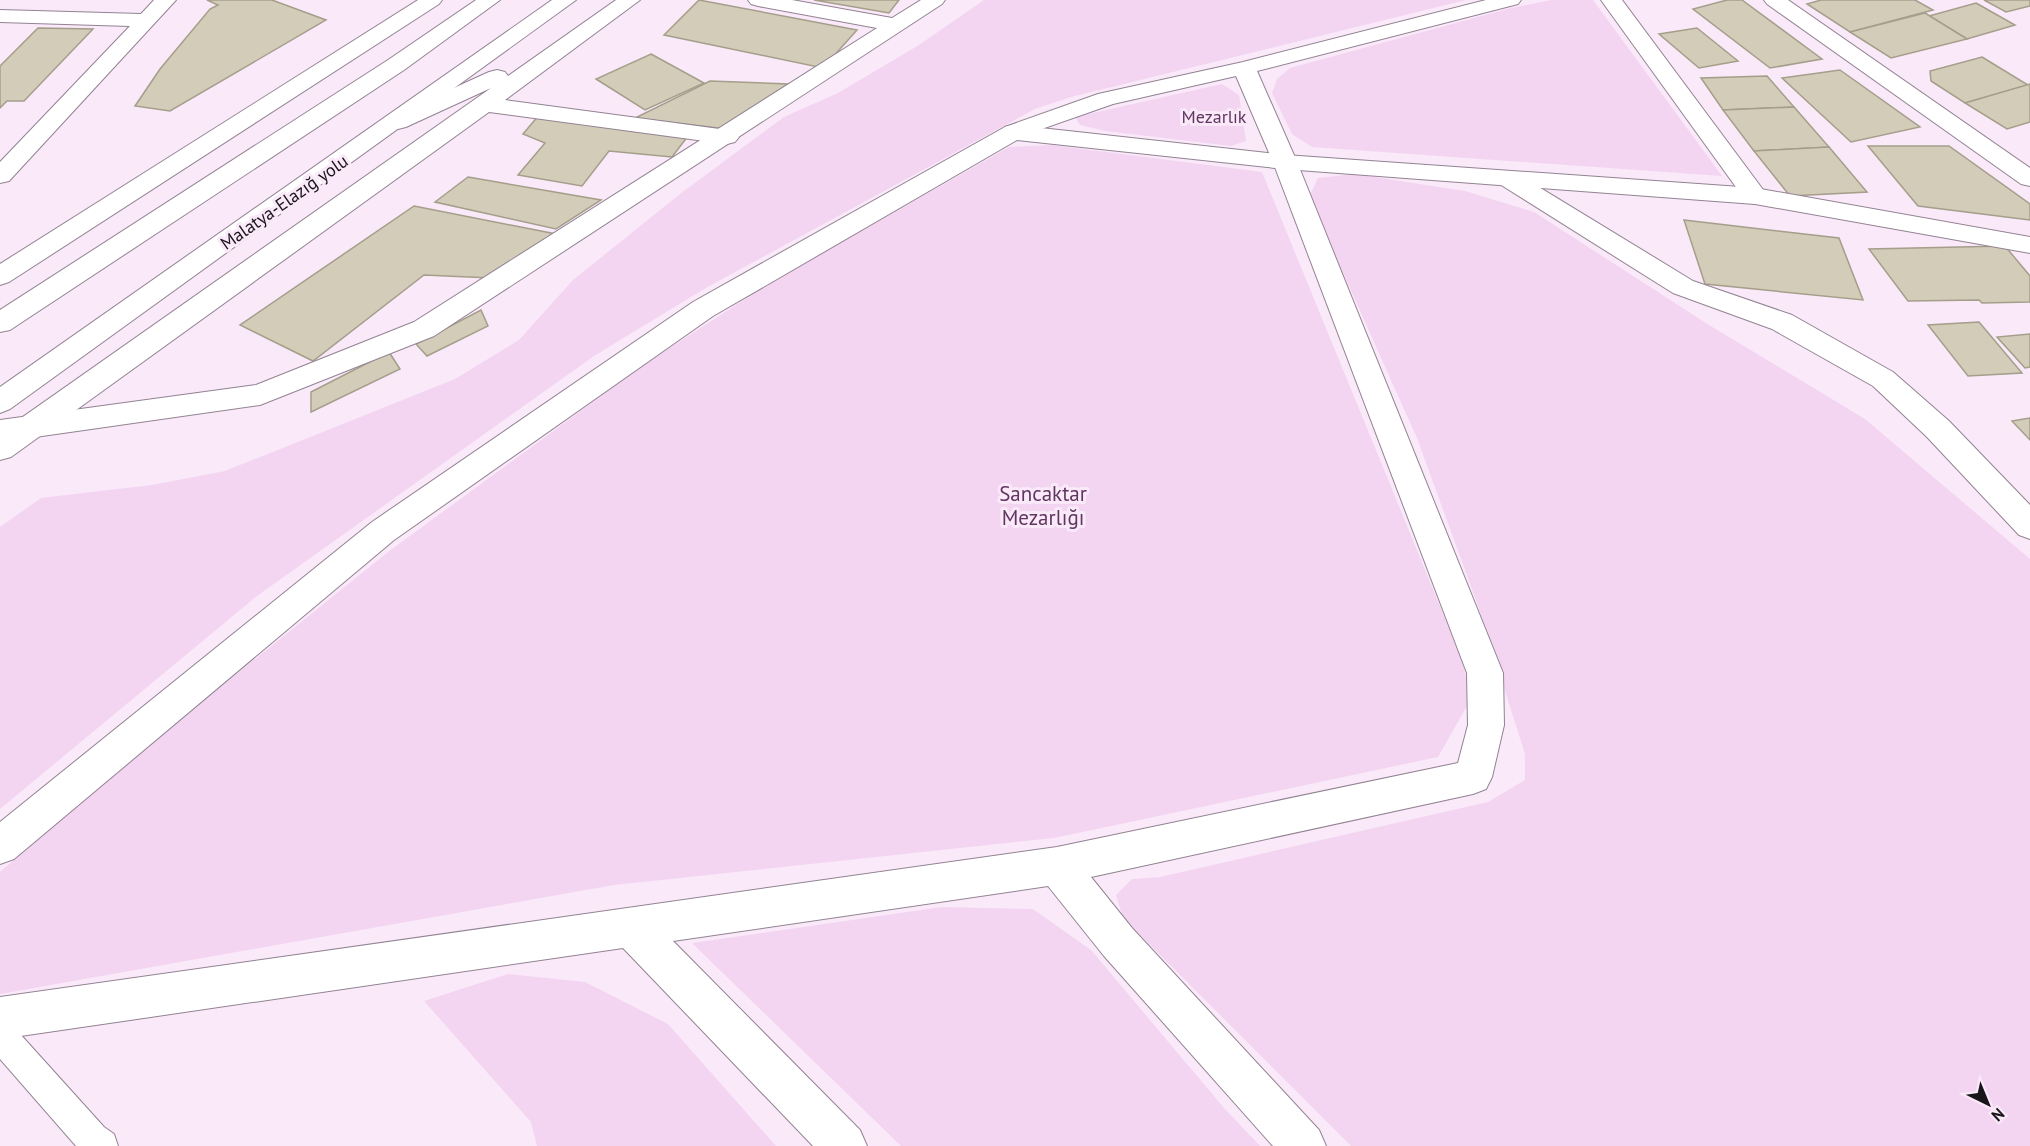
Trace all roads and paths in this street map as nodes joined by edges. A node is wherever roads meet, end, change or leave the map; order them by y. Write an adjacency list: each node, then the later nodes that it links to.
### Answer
1 (166, 0): 12 (main road)
2 (432, 0): 26 (main road)
3 (490, 0): 27 (main road)
4 (566, 0): 17 (main road, Malatya-Elazığ yolu)
5 (630, 0): 14 (main road)
6 (758, 0): 13 (main road)
7 (935, 0): 13 (main road)
8 (1511, 0): 15 (main road)
9 (1611, 0): 24 (main road)
10 (1774, 0): 23 (main road)
11 (0, 16): 12 (main road)
12 (145, 20): 21 (main road)
13 (894, 25): 19 (main road)
14 (569, 44): 16 (main road); 17 (main road)
15 (1244, 68): 18 (main road); 20 (main road)
16 (483, 104): 19 (main road); 29 (main road)
17 (398, 122): 28 (main road, Malatya-Elazığ yolu)
18 (1013, 132): 20 (main road); 33 (main road)
19 (727, 137): 29 (main road)
20 (1285, 162): 22 (main road); 34 (main road)
21 (0, 176)
22 (1507, 178): 24 (main road); 32 (main road)
23 (2030, 179)
24 (1755, 196): 25 (main road)
25 (2025, 248)
26 (0, 276)
27 (0, 323)
28 (0, 402)
29 (29, 427): 30 (main road); 31 (main road)
30 (0, 431)
31 (0, 449)
32 (2030, 526)
33 (0, 846)
34 (1057, 866): 35 (main road); 40 (main road)
35 (631, 927): 36 (main road); 39 (main road)
36 (0, 1018)
37 (0, 1035): 38 (lane)
38 (102, 1146)
39 (844, 1146)
40 (1303, 1146)

